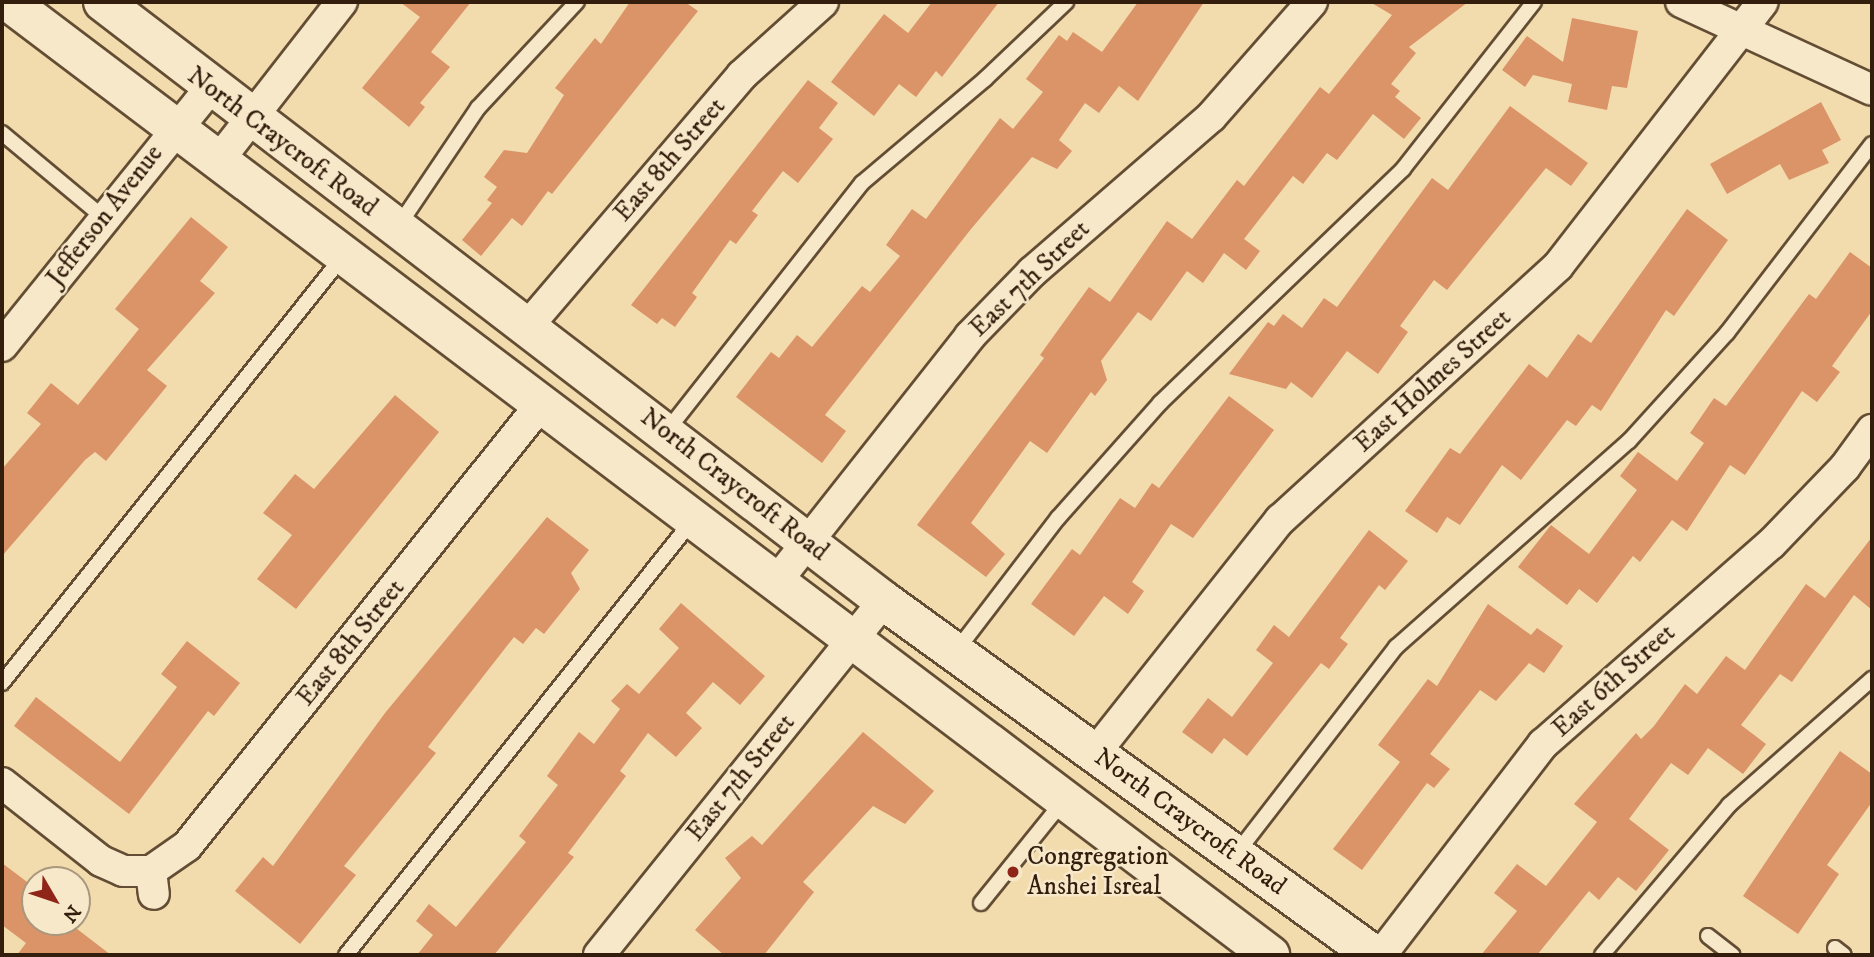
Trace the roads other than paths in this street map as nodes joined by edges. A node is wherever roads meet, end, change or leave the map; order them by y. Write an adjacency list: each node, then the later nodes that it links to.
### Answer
1 (9, 2): 15 (main road, North Craycroft Road)
2 (342, 2): 14 (street)
3 (577, 2): 20 (lane)
4 (822, 2): 22 (street, East 8th Street)
5 (1066, 2): 26 (lane)
6 (1312, 2): 28 (street, East 7th Street)
7 (1535, 2): 32 (lane)
8 (1681, 2): 11 (street)
9 (1763, 2): 11 (street, East Holmes Street)
10 (106, 3): 12 (main road, North Craycroft Road)
11 (1743, 29): 13 (street); 35 (street, East Holmes Street)
12 (210, 88): 14 (main road, North Craycroft Road); 15 (street, Jefferson Avenue)
13 (1872, 90)
14 (251, 120): 18 (street); 20 (main road, North Craycroft Road)
15 (175, 127): 18 (main road, North Craycroft Road); 19 (street, Jefferson Avenue)
16 (2, 132): 19 (lane)
17 (1872, 144): 38 (lane)
18 (218, 161): 21 (main road, North Craycroft Road)
19 (104, 218): 23 (street, Jefferson Avenue)
20 (397, 229): 22 (main road, North Craycroft Road)
21 (344, 255): 24 (main road, North Craycroft Road); 34 (lane)
22 (527, 327): 26 (main road, North Craycroft Road)
23 (2, 346)
24 (541, 404): 27 (main road, North Craycroft Road); 36 (street, East 8th Street)
25 (1872, 430): 45 (street, East 6th Street)
26 (665, 432): 28 (main road, North Craycroft Road)
27 (693, 519): 29 (main road, North Craycroft Road); 41 (lane)
28 (809, 543): 29 (street, East 7th Street); 30 (main road, North Craycroft Road)
29 (776, 582): 31 (main road, North Craycroft Road)
30 (884, 601): 31 (street, East 7th Street); 32 (main road, North Craycroft Road)
31 (851, 639): 37 (main road, North Craycroft Road); 42 (street, East 7th Street)
32 (955, 652): 35 (main road, North Craycroft Road)
33 (1872, 679): 46 (lane)
34 (2, 683)
35 (1095, 753): 38 (main road, North Craycroft Road)
36 (2, 783)
37 (1064, 799): 39 (lane); 43 (main road, North Craycroft Road)
38 (1236, 855): 44 (main road, North Craycroft Road)
39 (981, 903)
40 (1708, 936): 47 (lane)
41 (346, 955)
42 (598, 955)
43 (1270, 955)
44 (1374, 955)
45 (1381, 955)
46 (1602, 955)
47 (1732, 955)

